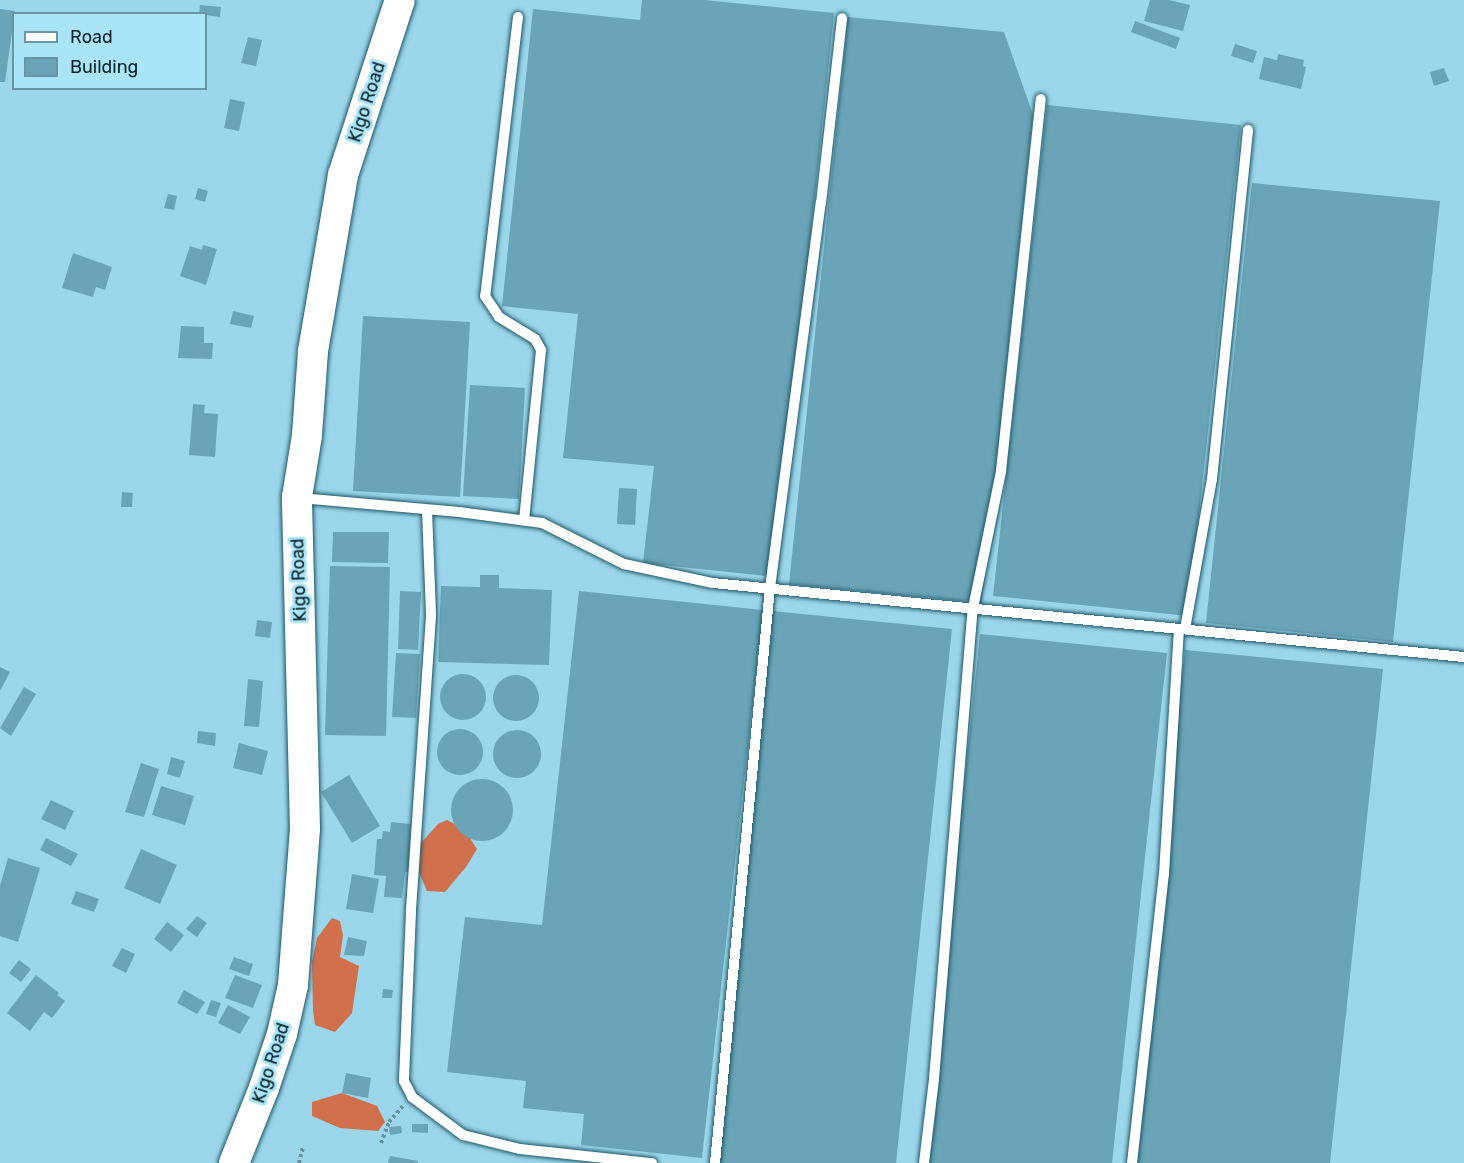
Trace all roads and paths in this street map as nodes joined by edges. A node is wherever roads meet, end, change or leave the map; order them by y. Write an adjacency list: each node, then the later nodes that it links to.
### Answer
1 (400, 0): 6 (street, Kigo Road)
2 (518, 17): 8 (lane)
3 (842, 18): 9 (lane)
4 (1041, 99): 10 (lane)
5 (1248, 130): 11 (lane)
6 (297, 497): 7 (lane); 16 (street, Kigo Road)
7 (427, 510): 8 (lane); 13 (lane)
8 (524, 520): 9 (lane)
9 (770, 588): 10 (lane); 19 (lane)
10 (974, 608): 11 (lane); 20 (lane)
11 (1182, 629): 12 (lane); 21 (lane)
12 (1464, 657)
13 (409, 1091): 14 (path); 18 (lane)
14 (381, 1143)
15 (303, 1147): 17 (path)
16 (234, 1163)
17 (299, 1163)
18 (652, 1163)
19 (715, 1163)
20 (924, 1163)
21 (1132, 1163)

